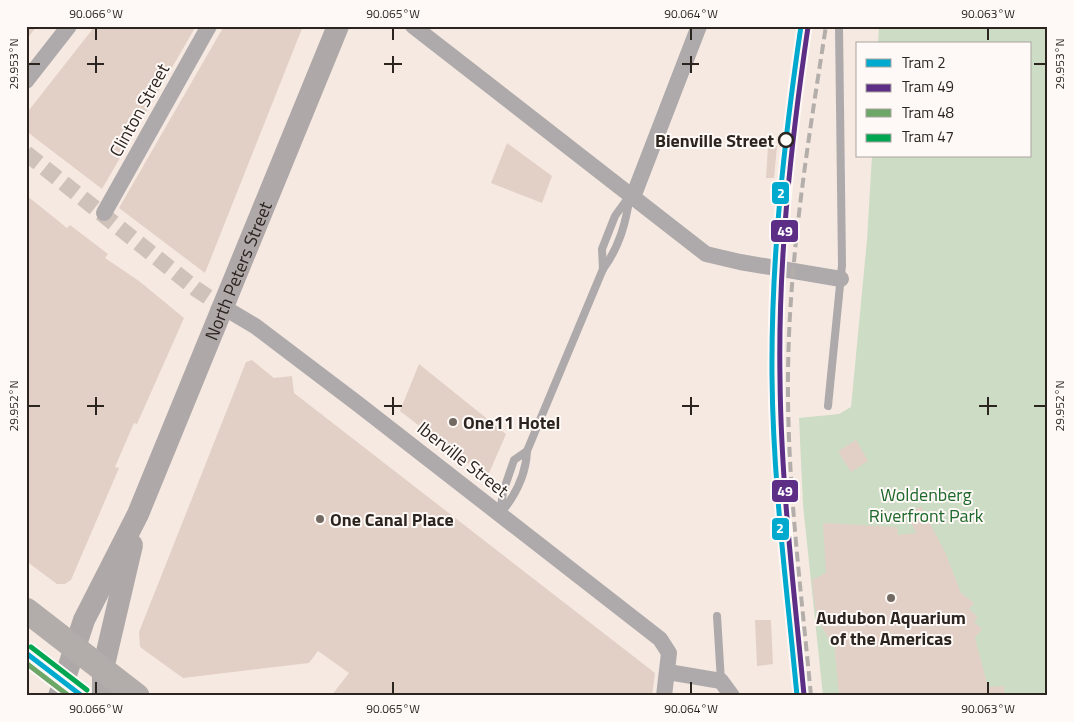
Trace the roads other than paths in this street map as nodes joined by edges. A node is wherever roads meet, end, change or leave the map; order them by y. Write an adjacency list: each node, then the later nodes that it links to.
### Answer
1 (69, 26): 7 (street)
2 (209, 26): 9 (street, Clinton Street)
3 (338, 26): 12 (street, North Peters Street)
4 (413, 26): 8 (street)
5 (699, 26): 8 (street)
6 (839, 26): 11 (lane)
7 (26, 81)
8 (632, 196): 10 (lane); 10 (lane); 11 (street)
9 (104, 213)
10 (603, 269): 14 (lane)
11 (841, 279): 13 (lane)
12 (223, 307): 15 (street, North Peters Street); 16 (street, Iberville Street)
13 (828, 406)
14 (527, 451): 16 (lane); 16 (lane)
15 (138, 514): 19 (street, North Peters Street); 20 (street, North Peters Street)
16 (500, 514): 21 (street, Iberville Street)
17 (26, 610): 19 (main road)
18 (717, 616): 22 (lane)
19 (75, 648): 20 (main road); 24 (street, North Peters Street)
20 (103, 669): 25 (street, North Peters Street); 26 (main road)
21 (668, 672): 22 (street); 23 (street)
22 (722, 681): 27 (street)
23 (668, 695)
24 (59, 696)
25 (103, 696)
26 (137, 696)
27 (732, 696)

